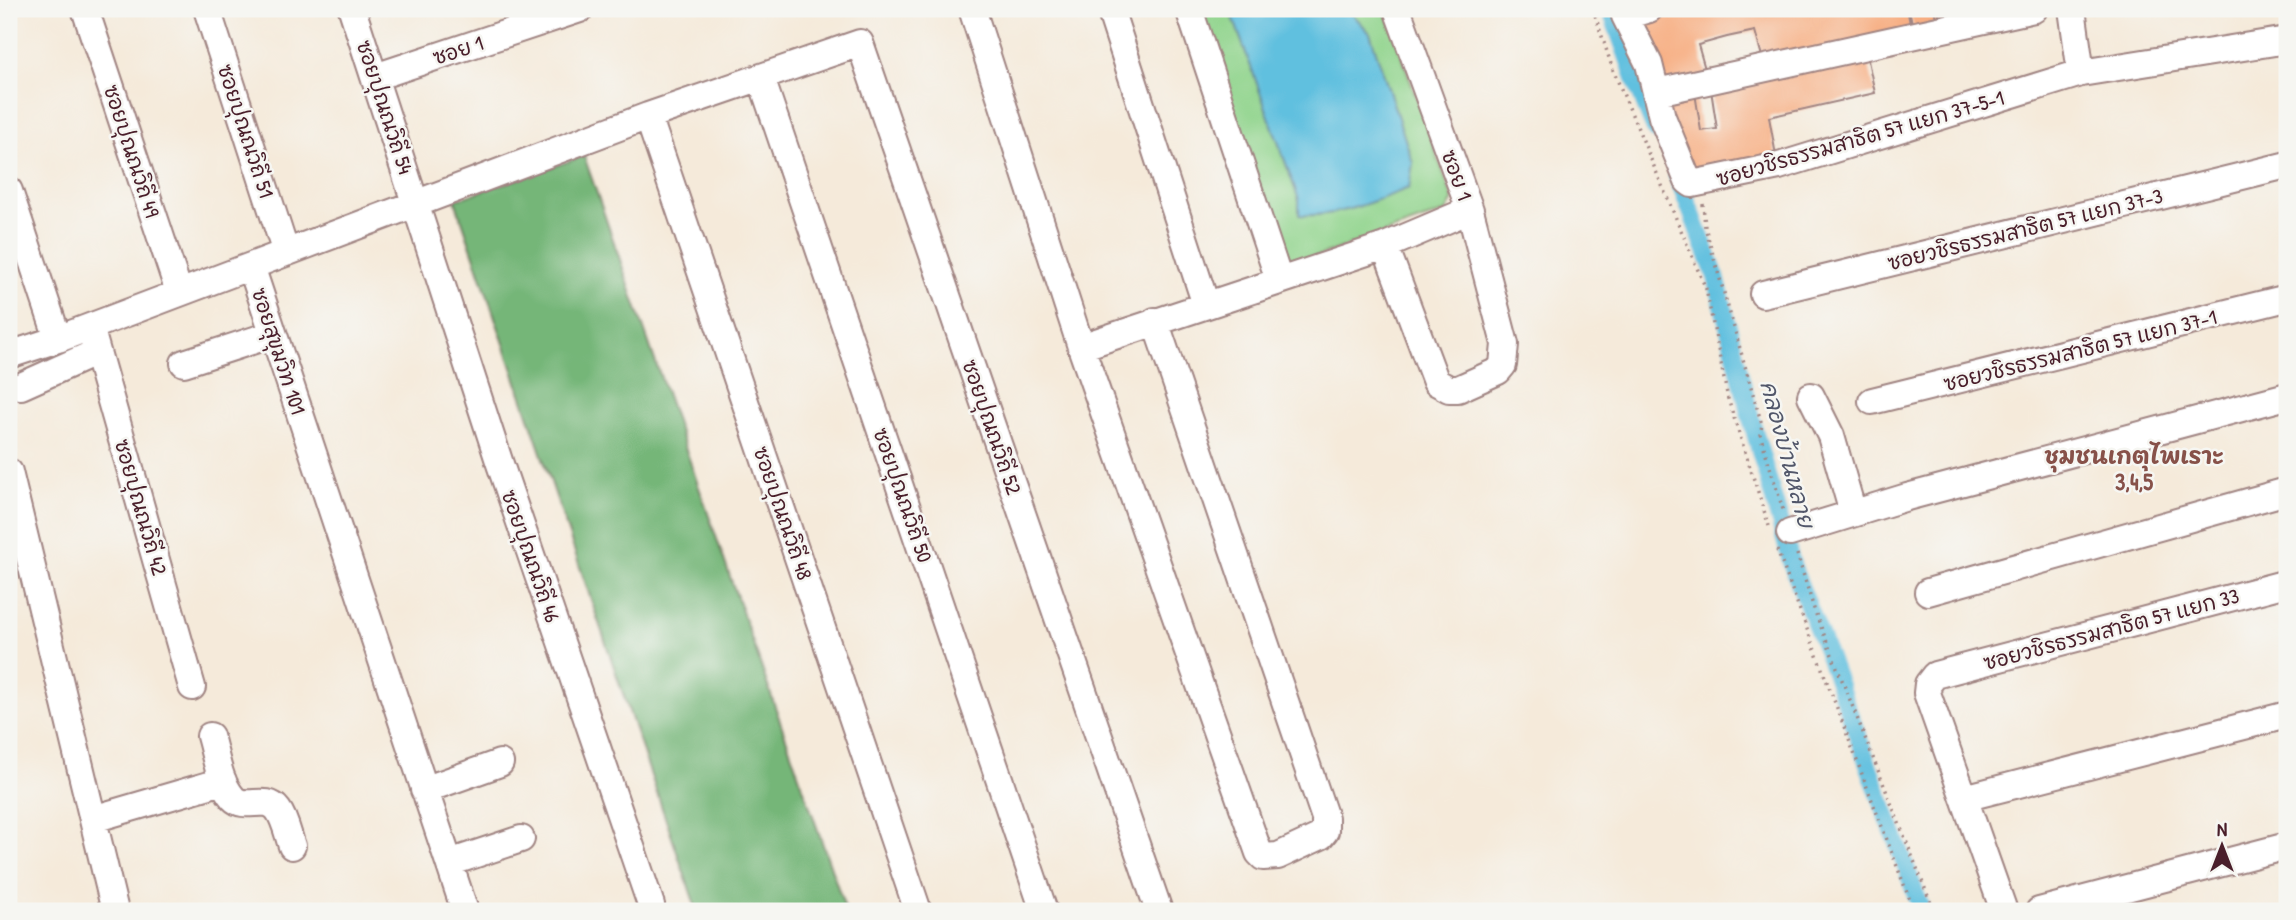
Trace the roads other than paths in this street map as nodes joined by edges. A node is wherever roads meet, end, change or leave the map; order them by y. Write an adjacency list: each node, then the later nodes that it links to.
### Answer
1 (85, 9): 26 (street, ซอยปุณณวิถี 49)
2 (207, 9): 23 (street, ซอยปุณณวิถี 51)
3 (352, 9): 14 (street, ซอยปุณณวิถี 54)
4 (580, 9): 14 (street, ซอย 1)
5 (972, 9): 34 (street)
6 (1110, 9): 29 (street)
7 (1189, 9): 25 (street)
8 (1397, 9): 21 (street, ซอย 1)
9 (2034, 9): 16 (street)
10 (2072, 9): 13 (street)
11 (1625, 14): 16 (street, ซอยวชิรธรรมสาธิต 57 แยก 37-5-1)
12 (2287, 40): 13 (street)
13 (2081, 73): 16 (street, ซอยวชิรธรรมสาธิต 57 แยก 37-5-1)
14 (375, 78): 20 (street, ซอยปุณณวิถี 54)
15 (761, 78): 17 (street, ซอยสุขุมวิท 101); 63 (street, ซอยปุณณวิถี 50); 64 (street, ซอยปุณณวิถี 52)
16 (1657, 92)
17 (648, 116): 20 (street, ซอยสุขุมวิท 101); 62 (street, ซอยปุณณวิถี 48)
18 (2287, 165): 27 (street, ซอยวชิรธรรมสาธิต 57 แยก 37-3)
19 (10, 197): 32 (street)
20 (417, 205): 23 (street, ซอยสุขุมวิท 101); 59 (street, ซอยปุณณวิถี 46)
21 (1470, 210): 22 (street); 22 (street, ซอย 1)
22 (1385, 246): 25 (street)
23 (286, 253): 24 (street, ซอยสุขุมวิท 101)
24 (251, 266): 26 (street); 31 (street, ซอยสุขุมวิท 101)
25 (1279, 280): 29 (street)
26 (179, 292): 33 (street)
27 (1763, 293)
28 (2287, 298): 40 (street, ซอยวชิรธรรมสาธิต 57 แยก 37-1)
29 (1206, 305): 30 (street)
30 (1155, 321): 34 (street); 34 (street)
31 (273, 334): 36 (street); 52 (street, ซอยสุขุมวิท 101)
32 (58, 339): 33 (street); 35 (street)
33 (93, 340): 37 (street); 47 (street, ซอยปุณณวิถี 42)
34 (1081, 347)
35 (9, 355)
36 (184, 363)
37 (21, 386)
38 (1811, 396): 43 (street)
39 (2287, 396): 43 (street)
40 (1872, 401)
41 (9, 472): 54 (street)
42 (2287, 491): 46 (street)
43 (1853, 513): 44 (street)
44 (1790, 534)
45 (2287, 583): 53 (street, ซอยวชิรธรรมสาธิต 57 แยก 33)
46 (1928, 592)
47 (192, 687)
48 (2287, 715): 53 (street)
49 (211, 736): 51 (street)
50 (500, 762): 52 (street)
51 (223, 781): 54 (street); 56 (street)
52 (425, 790): 58 (street, ซอยสุขุมวิท 101)
53 (1964, 798): 65 (street)
54 (93, 819): 60 (street)
55 (521, 839): 58 (street)
56 (292, 846)
57 (2287, 846): 66 (street)
58 (449, 863): 61 (street, ซอยสุขุมวิท 101)
59 (651, 905)
60 (115, 911)
61 (465, 911)
62 (918, 911)
63 (1044, 911)
64 (1159, 911)
65 (2004, 911)
66 (2039, 911)

